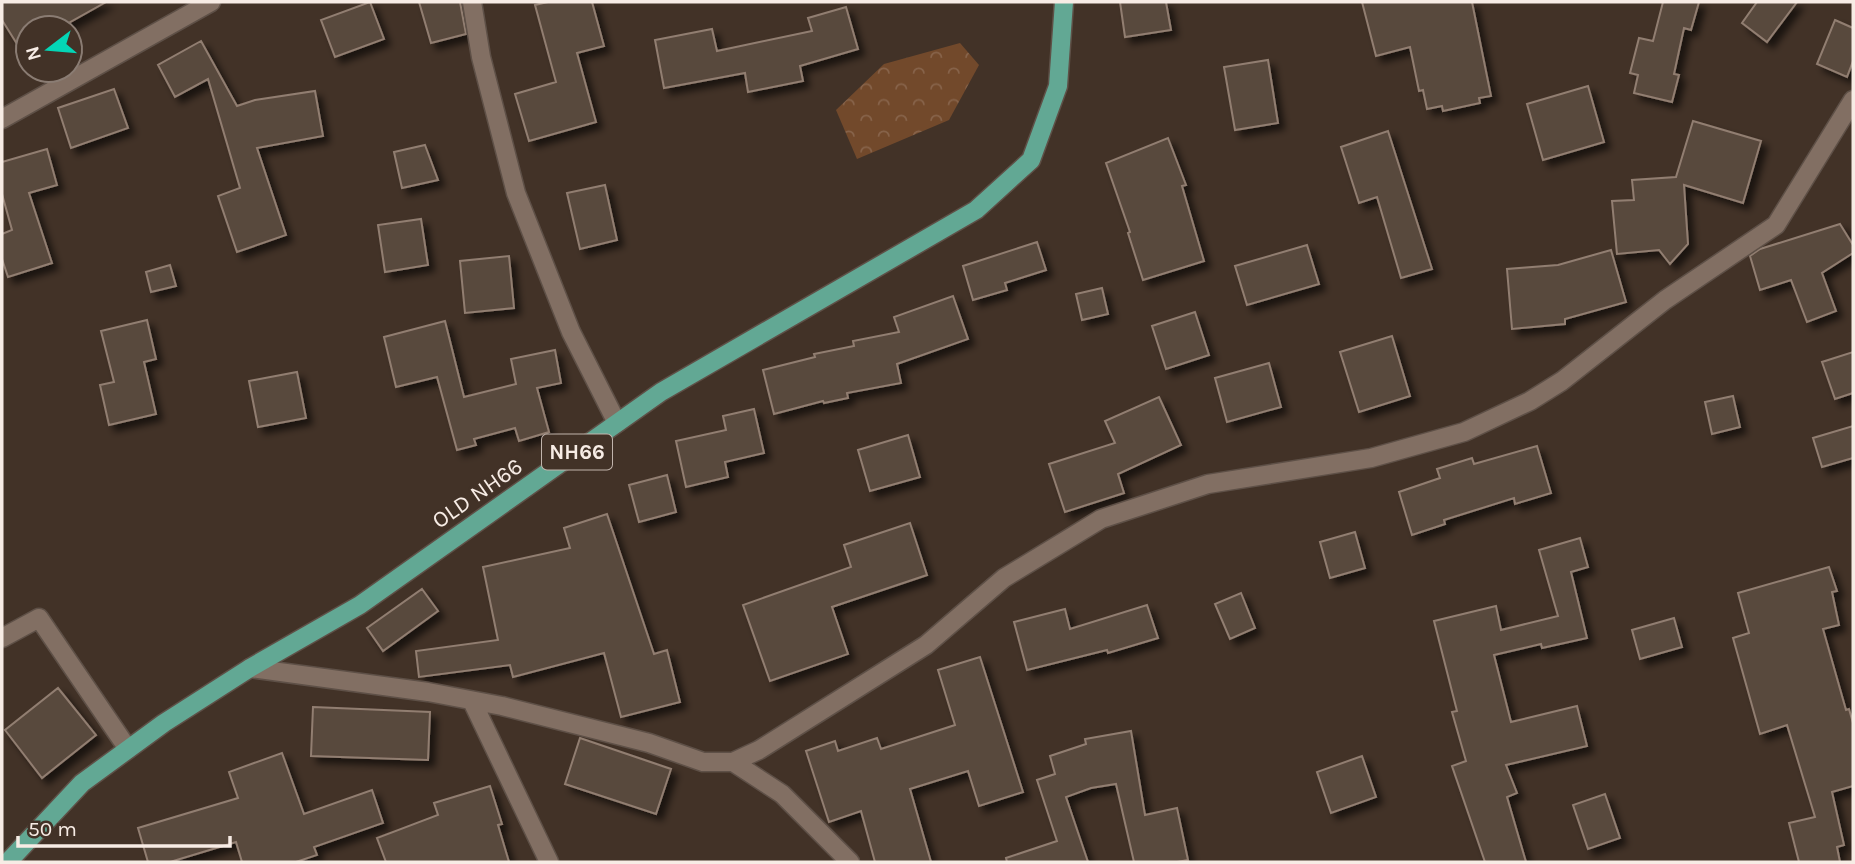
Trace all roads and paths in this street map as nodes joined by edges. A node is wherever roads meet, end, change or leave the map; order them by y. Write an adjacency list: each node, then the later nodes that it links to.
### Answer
1 (211, 2): 5 (street)
2 (472, 2): 6 (street)
3 (1064, 2): 6 (main road, OLD NH66 / NH66)
4 (1853, 100): 11 (street)
5 (2, 119)
6 (617, 424): 8 (main road, OLD NH66 / NH66)
7 (2, 638): 10 (street)
8 (250, 668): 9 (street); 10 (main road, OLD NH66 / NH66)
9 (472, 701): 11 (street); 13 (street)
10 (128, 749): 12 (main road, OLD NH66 / NH66)
11 (733, 762): 14 (street)
12 (8, 862)
13 (549, 862)
14 (850, 862)

